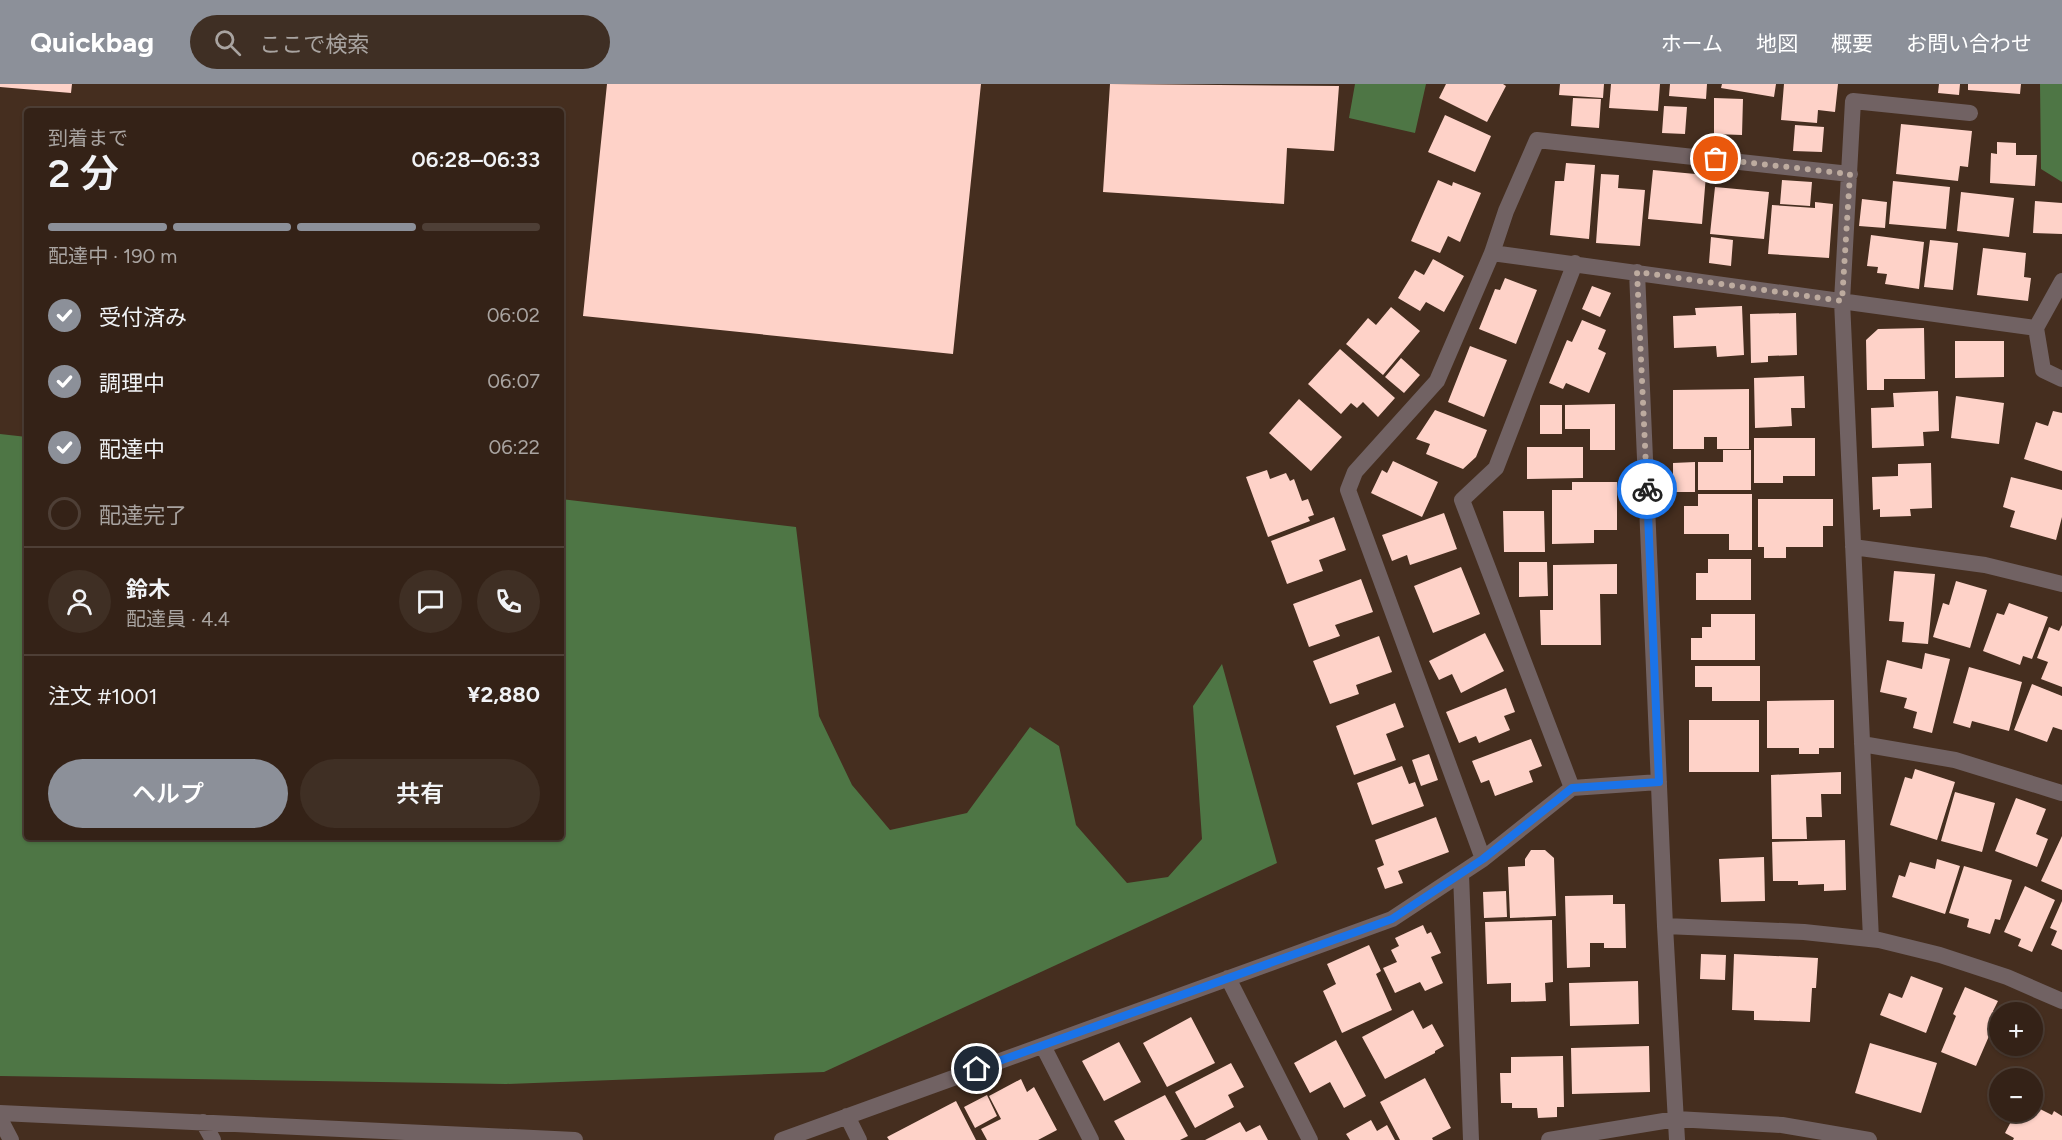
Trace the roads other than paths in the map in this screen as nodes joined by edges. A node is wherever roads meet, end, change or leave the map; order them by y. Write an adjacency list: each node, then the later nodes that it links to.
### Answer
1 (1970, 113): 2 (street)
2 (1850, 174): 3 (street); 7 (street)
3 (1492, 253): 4 (street); 16 (street)
4 (1575, 263): 5 (street); 14 (street)
5 (1637, 272): 7 (street); 13 (street)
6 (2062, 281): 8 (street)
7 (1842, 301): 8 (street); 10 (street)
8 (2036, 328): 9 (street)
9 (2062, 379)
10 (1853, 547): 11 (street); 12 (street)
11 (2062, 584)
12 (1862, 744): 15 (street); 19 (street)
13 (1659, 782): 14 (street); 18 (street)
14 (1572, 788): 16 (street)
15 (2062, 792)
16 (1483, 859): 17 (street)
17 (1461, 874): 20 (street); 36 (street)
18 (1665, 926): 19 (street); 26 (street)
19 (1871, 939): 21 (street)
20 (1228, 978): 22 (street); 35 (street)
21 (2062, 1001)
22 (1043, 1046): 24 (street); 34 (street)
23 (0, 1113): 27 (street)
24 (847, 1116): 32 (street); 33 (street)
25 (0, 1119): 29 (street)
26 (1676, 1119): 37 (street); 38 (street); 39 (street)
27 (203, 1122): 28 (street); 30 (street)
28 (428, 1137): 31 (street)
29 (11, 1140)
30 (213, 1140)
31 (575, 1140)
32 (782, 1140)
33 (859, 1140)
34 (1091, 1140)
35 (1310, 1140)
36 (1471, 1140)
37 (1549, 1140)
38 (1677, 1140)
39 (1869, 1140)

